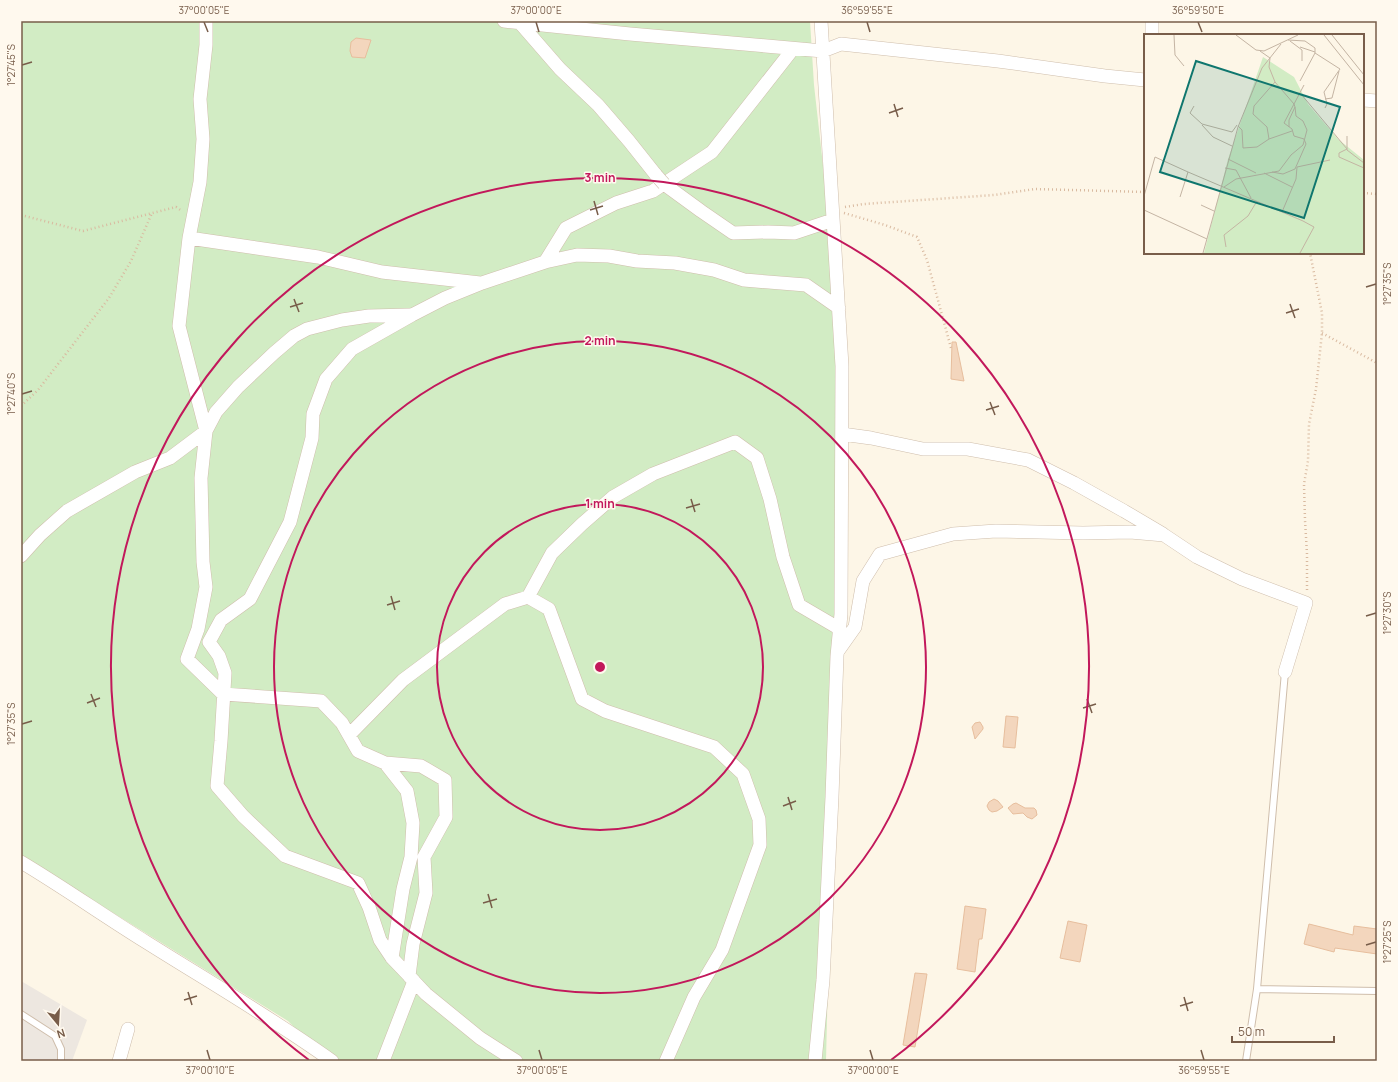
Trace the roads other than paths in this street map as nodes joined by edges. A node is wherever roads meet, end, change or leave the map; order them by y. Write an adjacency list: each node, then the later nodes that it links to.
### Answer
1 (206, 21): 13 (street)
2 (504, 21): 5 (street)
3 (821, 21): 8 (street)
4 (1152, 21): 6 (street)
5 (520, 23): 7 (street); 12 (street)
6 (1152, 34)
7 (793, 49): 8 (street); 14 (street)
8 (823, 51): 9 (street); 12 (street)
9 (1144, 80)
10 (1364, 100): 11 (street)
11 (1377, 100)
12 (833, 215): 16 (street)
13 (189, 238): 15 (street); 18 (street)
14 (545, 262): 15 (street); 16 (street)
15 (482, 283): 17 (street)
16 (838, 308): 19 (street)
17 (412, 315): 18 (street); 26 (street)
18 (206, 431): 21 (street); 26 (street)
19 (842, 434): 20 (street); 23 (street)
20 (1164, 535): 24 (street); 25 (street)
21 (21, 556)
22 (528, 597): 23 (street); 27 (street); 41 (street)
23 (840, 630): 24 (street)
24 (838, 651): 42 (street)
25 (1285, 672): 32 (lane)
26 (223, 694): 27 (street); 30 (street)
27 (349, 735): 28 (street)
28 (385, 763): 30 (street); 31 (street)
29 (21, 862): 38 (street)
30 (392, 958): 31 (street)
31 (414, 981): 39 (street); 40 (street)
32 (1257, 989): 33 (lane); 43 (lane)
33 (1377, 991)
34 (21, 1014): 36 (lane)
35 (128, 1029): 37 (street)
36 (61, 1061)
37 (119, 1061)
38 (332, 1061)
39 (383, 1061)
40 (516, 1061)
41 (666, 1061)
42 (815, 1061)
43 (1246, 1061)

